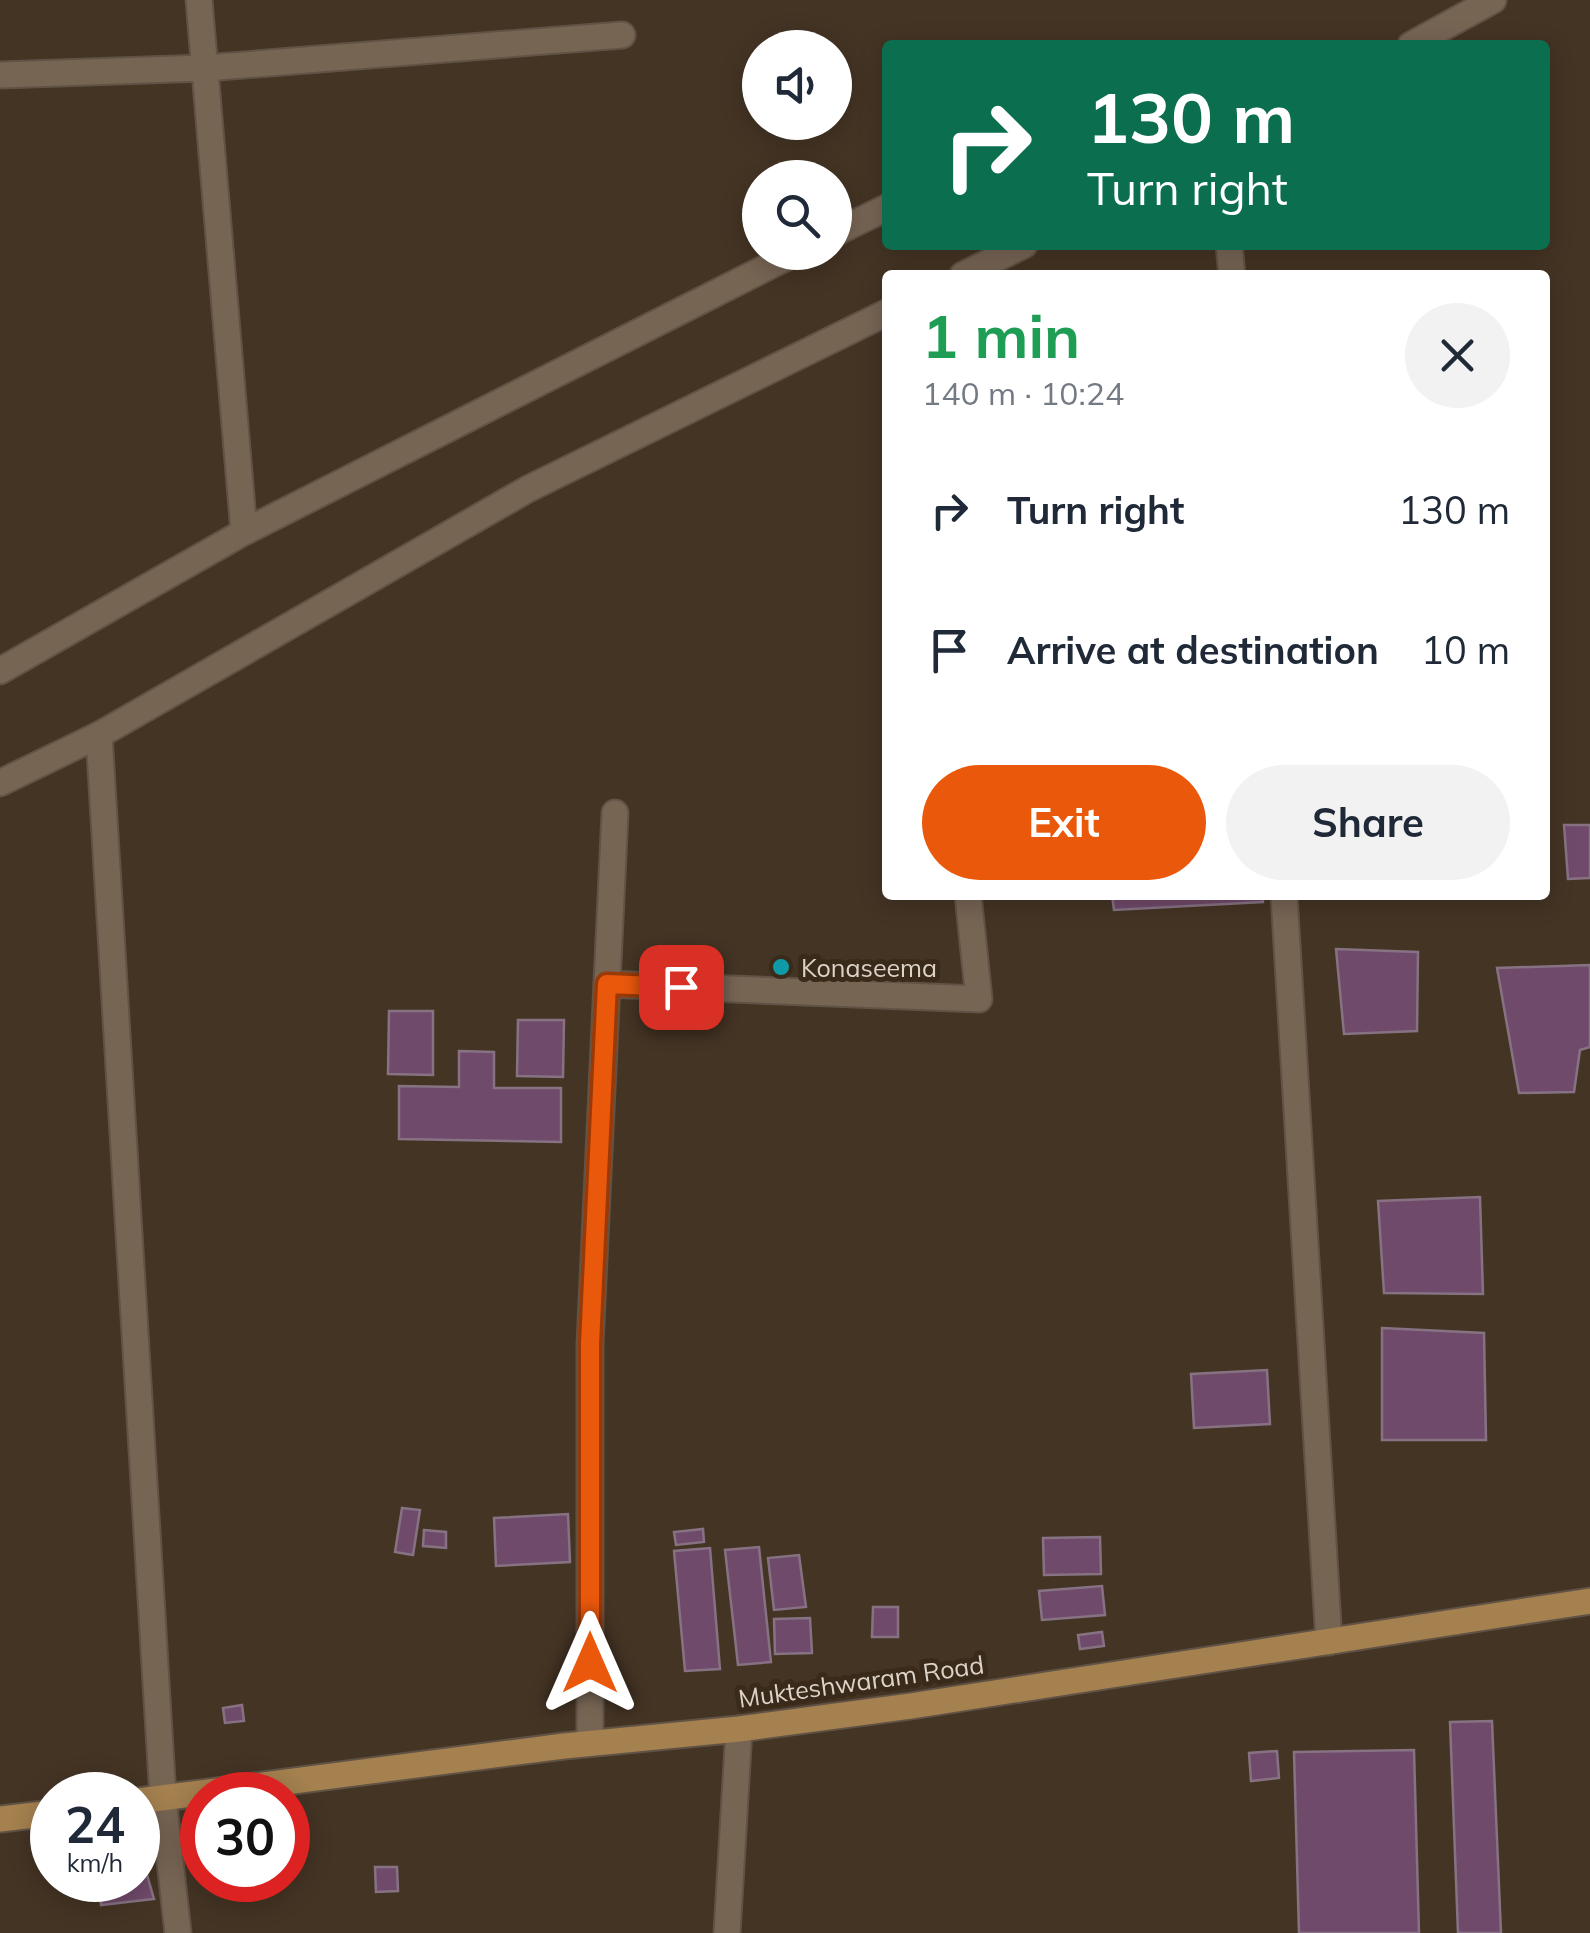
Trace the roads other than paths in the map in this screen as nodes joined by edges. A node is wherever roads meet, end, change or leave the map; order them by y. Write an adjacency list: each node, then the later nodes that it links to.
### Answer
1 (199, 0): 5 (street)
2 (1493, 0): 4 (street)
3 (622, 35): 5 (street)
4 (1419, 40)
5 (205, 68): 6 (street); 13 (street)
6 (0, 75)
7 (882, 210): 8 (street)
8 (852, 225)
9 (1014, 250): 11 (street)
10 (761, 270): 13 (street)
11 (973, 270)
12 (882, 315): 15 (street)
13 (244, 532): 14 (street)
14 (0, 671)
15 (99, 736): 16 (street); 25 (street)
16 (0, 783)
17 (615, 814): 20 (street)
18 (969, 900): 20 (street)
19 (1284, 900): 22 (street)
20 (607, 984): 24 (street)
21 (1590, 1601): 22 (main road, Mukteshwaram Road)
22 (1330, 1642): 23 (main road, Mukteshwaram Road)
23 (739, 1728): 24 (main road, Mukteshwaram Road); 31 (street)
24 (590, 1743): 26 (main road, Mukteshwaram Road)
25 (149, 1772)
26 (160, 1799)
27 (30, 1815): 28 (main road)
28 (0, 1820)
29 (160, 1848): 30 (street)
30 (178, 1933)
31 (728, 1933)

